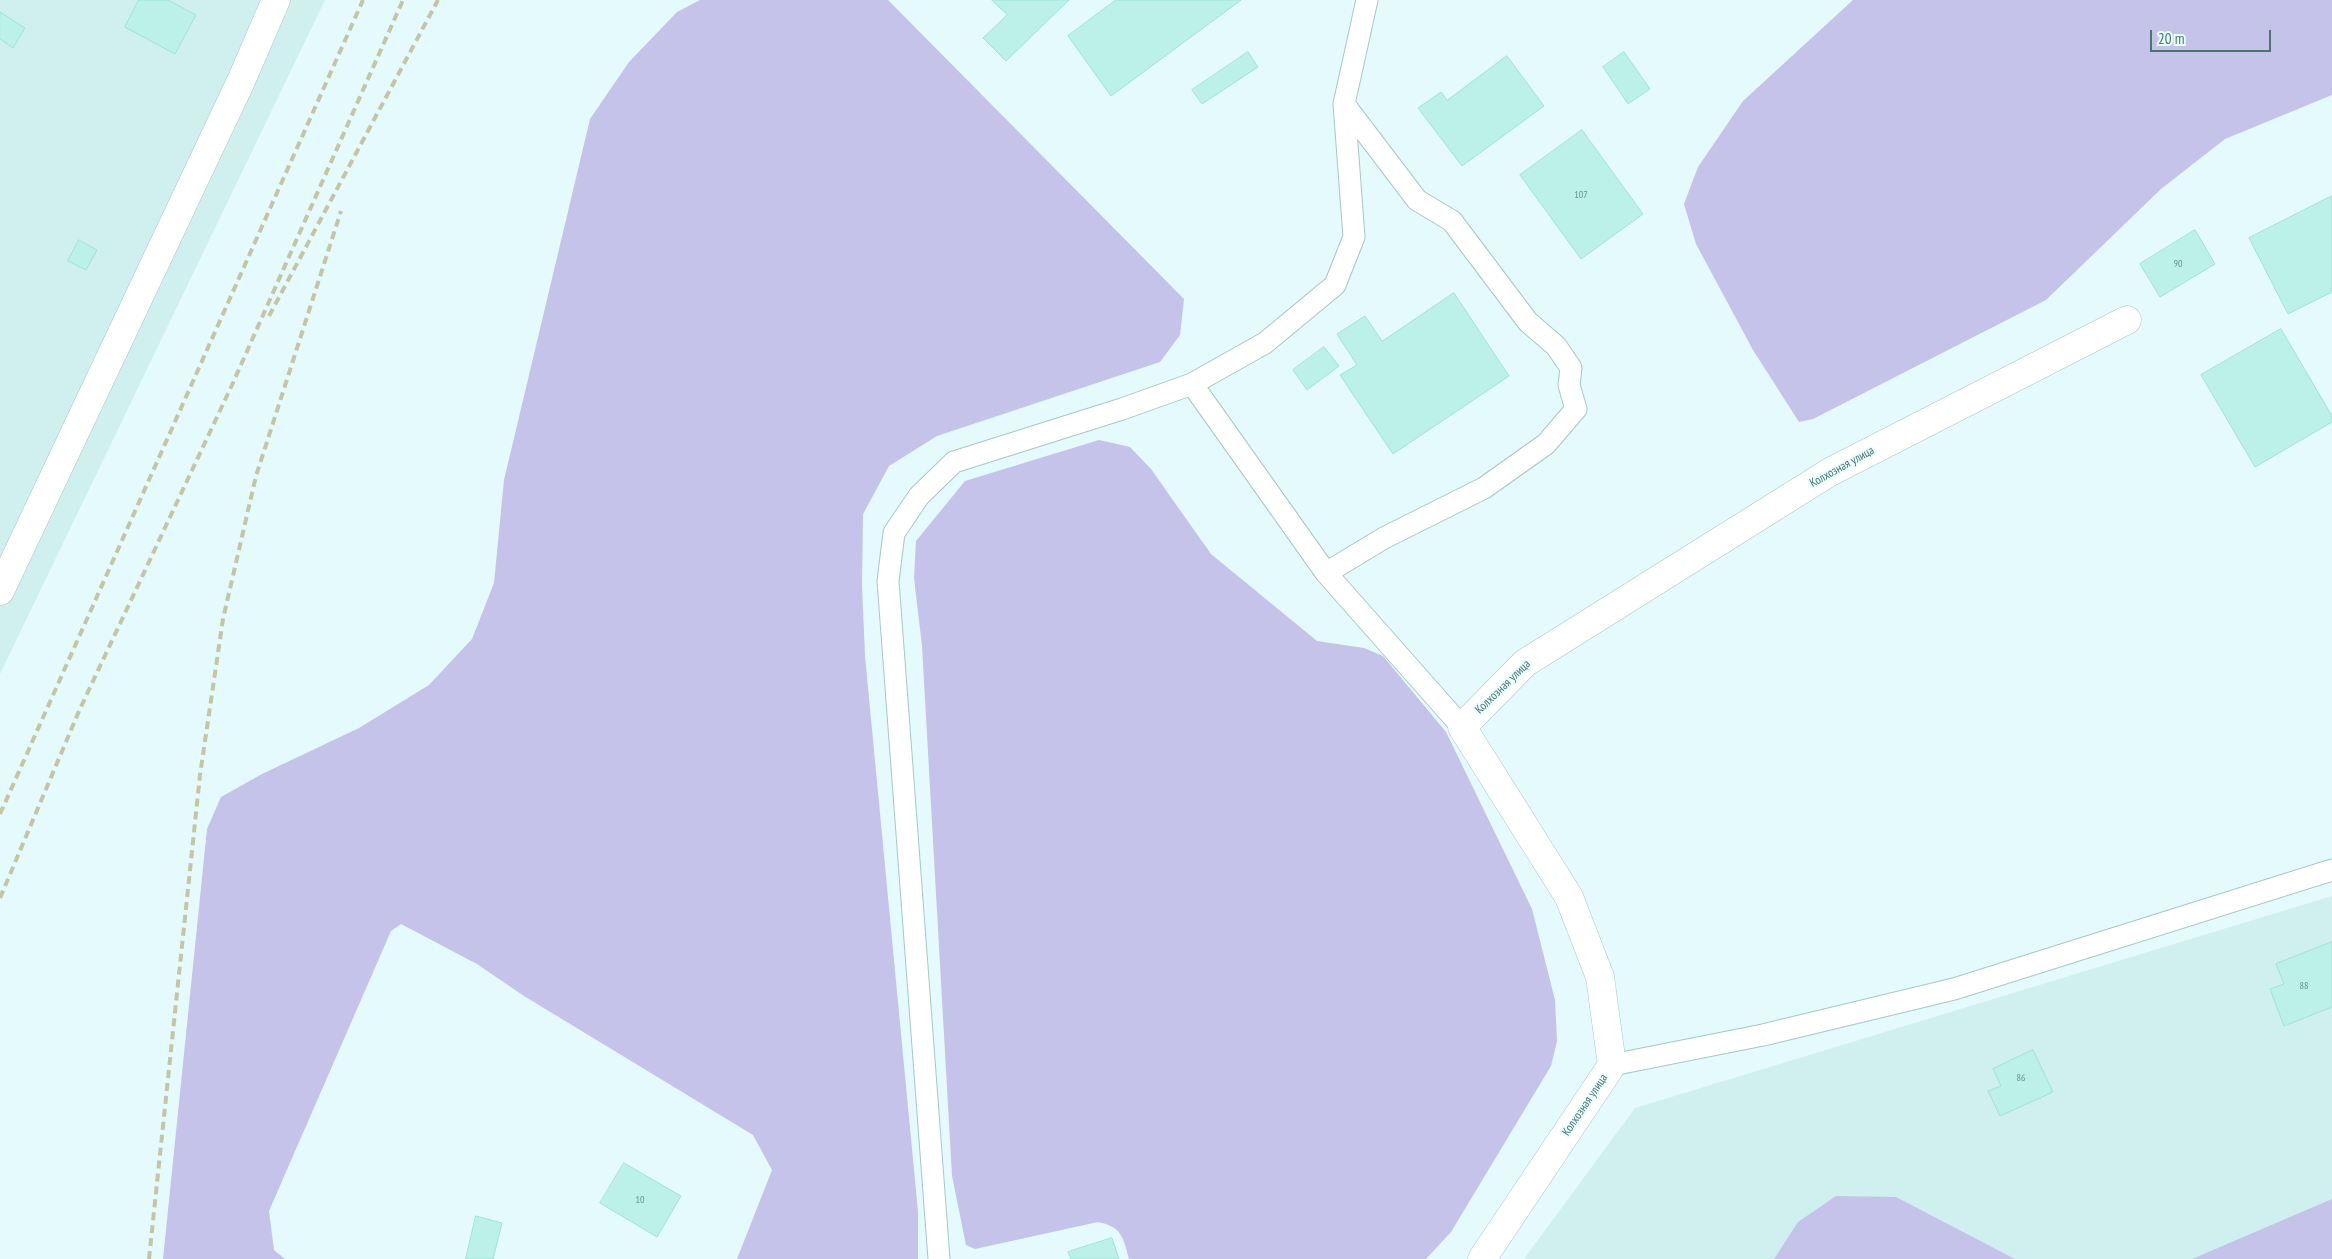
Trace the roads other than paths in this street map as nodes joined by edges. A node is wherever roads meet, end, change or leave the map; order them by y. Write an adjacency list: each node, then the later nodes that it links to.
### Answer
1 (276, 0): 7 (street)
2 (1367, 0): 3 (lane)
3 (1344, 104): 5 (lane); 6 (lane)
4 (2127, 320): 8 (street, Колхозная улица)
5 (1192, 384): 6 (lane); 11 (lane)
6 (1326, 573): 8 (lane)
7 (0, 592)
8 (1462, 727): 10 (street, Колхозная улица)
9 (2332, 870): 10 (lane)
10 (1612, 1065): 12 (street, Колхозная улица)
11 (939, 1259)
12 (1482, 1259)

